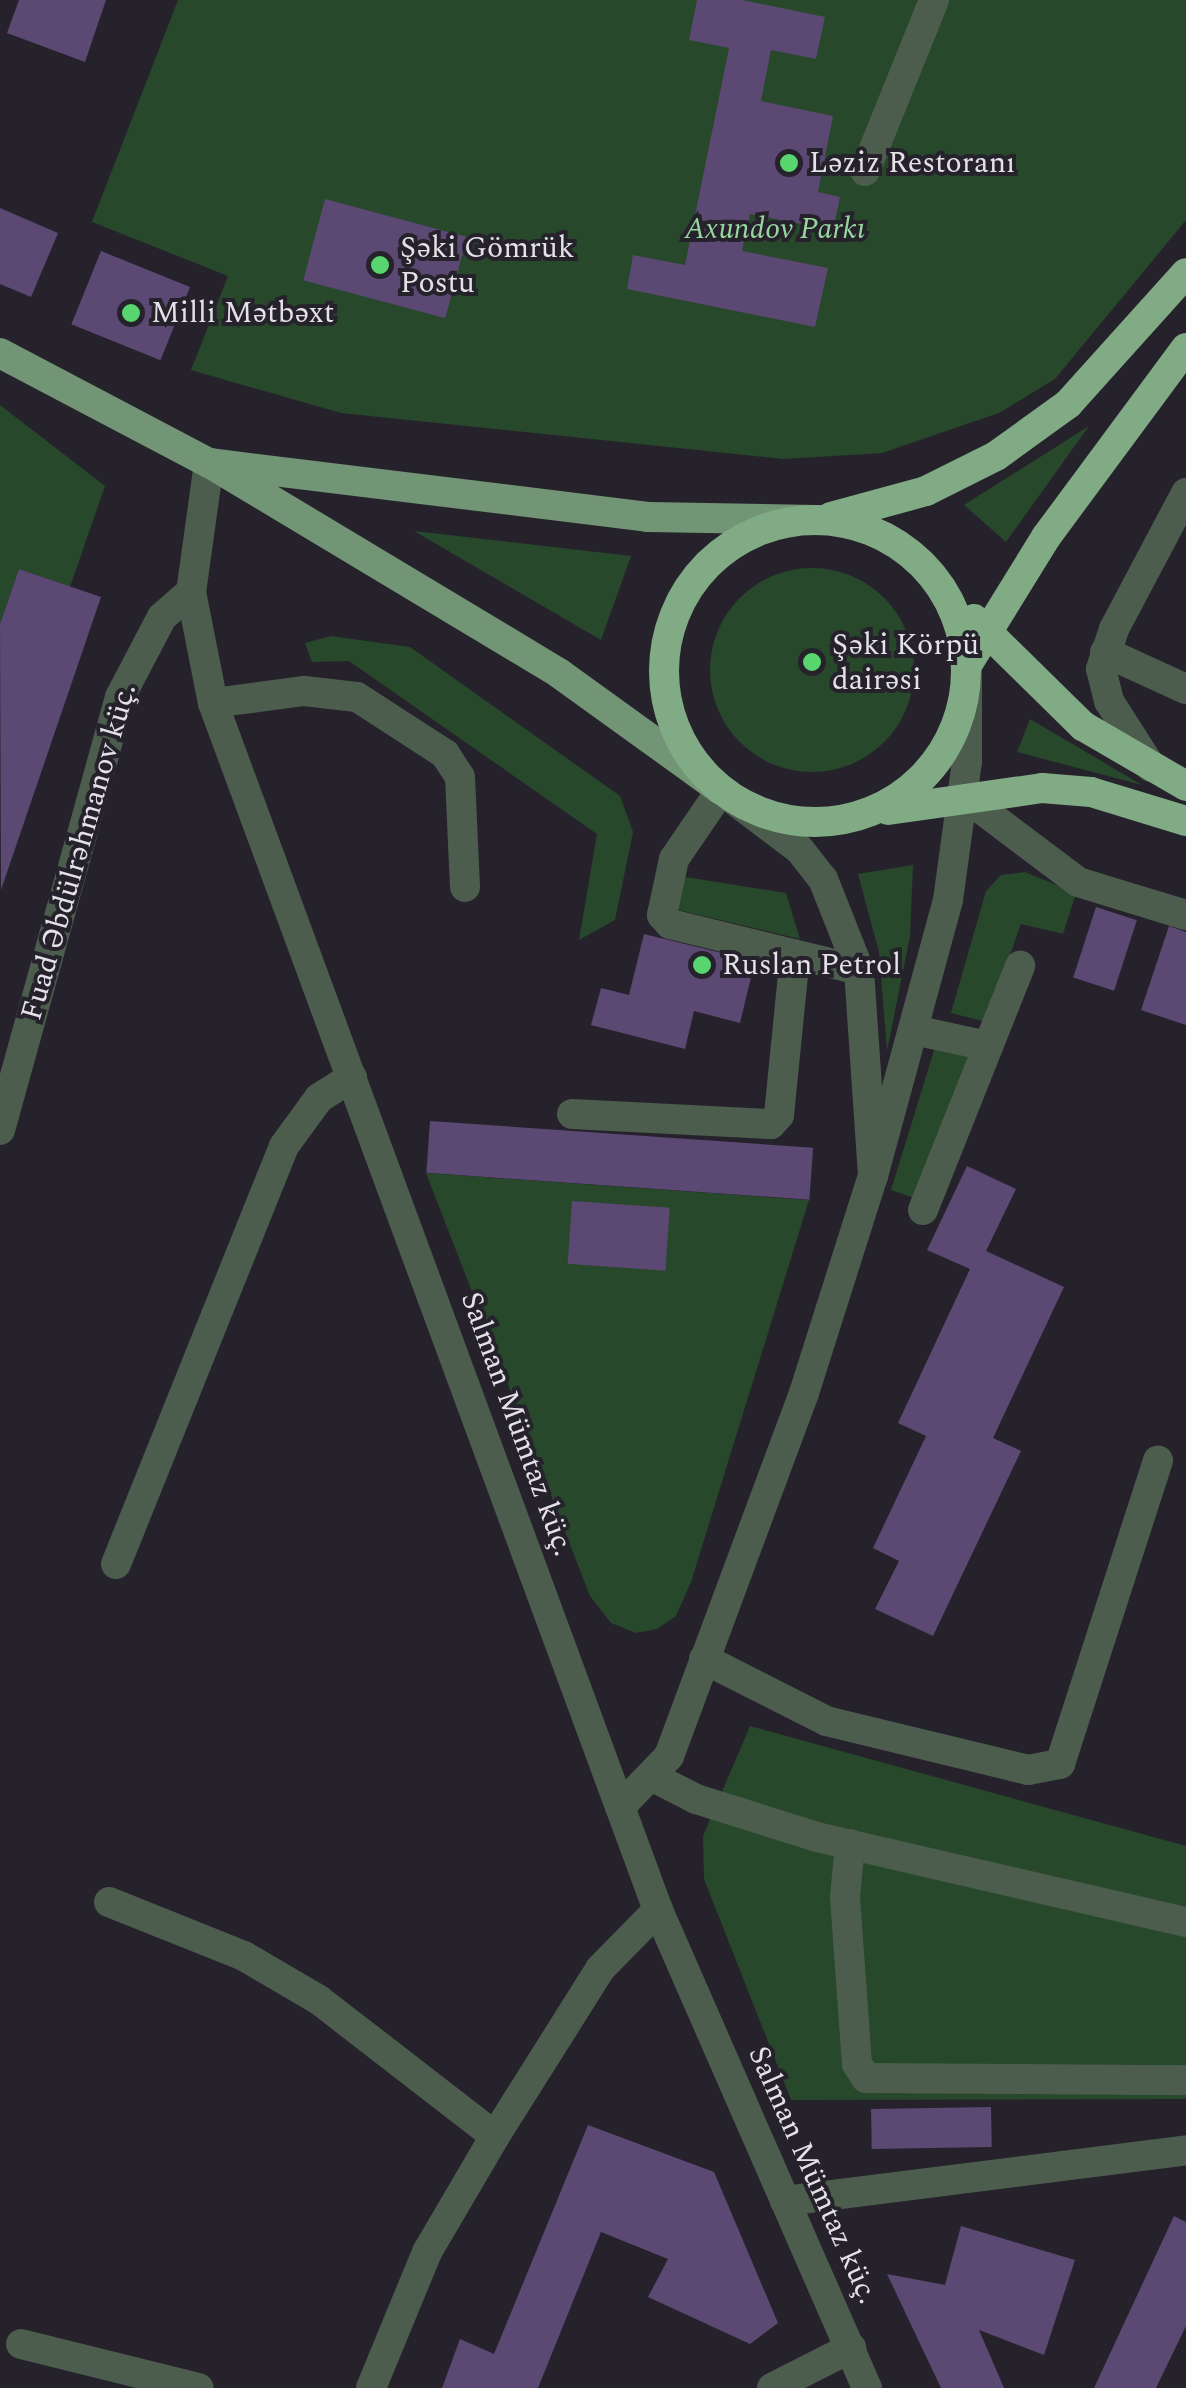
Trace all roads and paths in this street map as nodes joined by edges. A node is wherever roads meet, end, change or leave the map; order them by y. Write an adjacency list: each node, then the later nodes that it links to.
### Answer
1 (934, 0): 2 (street)
2 (865, 171)
3 (1186, 273): 8 (highway)
4 (1186, 348): 11 (highway)
5 (0, 353): 6 (main road)
6 (209, 462): 8 (main road); 10 (street, Salman Mümtaz küç.); 18 (main road)
7 (1186, 493): 12 (street)
8 (816, 520): 9 (highway); 18 (highway)
9 (920, 563): 11 (highway); 13 (highway)
10 (191, 592): 15 (street, Salman Mümtaz küç.); 31 (street, Fuad Əbdülrəhmanov küç.)
11 (986, 632): 13 (highway); 16 (highway)
12 (1105, 652): 14 (street); 16 (street)
13 (967, 665): 19 (street); 20 (highway)
14 (1186, 689)
15 (212, 703): 22 (street); 29 (street, Salman Mümtaz küç.)
16 (1156, 773): 17 (highway)
17 (1186, 786)
18 (721, 790): 20 (highway); 24 (street); 26 (street)
19 (964, 796): 20 (highway); 21 (highway); 23 (street); 27 (street)
20 (866, 814)
21 (1186, 821)
22 (466, 887)
23 (1186, 915)
24 (795, 955): 26 (street); 30 (street)
25 (1020, 966): 28 (street)
26 (859, 970): 32 (street)
27 (914, 1030): 28 (street); 32 (street)
28 (988, 1046): 33 (street)
29 (352, 1077): 35 (street); 38 (street, Salman Mümtaz küç.)
30 (572, 1114)
31 (0, 1130)
32 (873, 1176): 36 (street)
33 (923, 1210)
34 (1158, 1460): 36 (street)
35 (116, 1564)
36 (704, 1659): 37 (street)
37 (655, 1778): 38 (street); 39 (street)
38 (620, 1807): 41 (street, Salman Mümtaz küç.)
39 (850, 1844): 42 (street); 43 (street)
40 (110, 1902): 44 (street)
41 (658, 1910): 44 (street); 46 (street, Salman Mümtaz küç.)
42 (1186, 1922)
43 (1186, 2080)
44 (496, 2136): 50 (street)
45 (1186, 2150): 46 (street)
46 (785, 2202): 48 (street, Salman Mümtaz küç.)
47 (21, 2344): 49 (street)
48 (852, 2348): 51 (street); 52 (street, Salman Mümtaz küç.)
49 (199, 2388)
50 (371, 2388)
51 (772, 2388)
52 (867, 2388)

